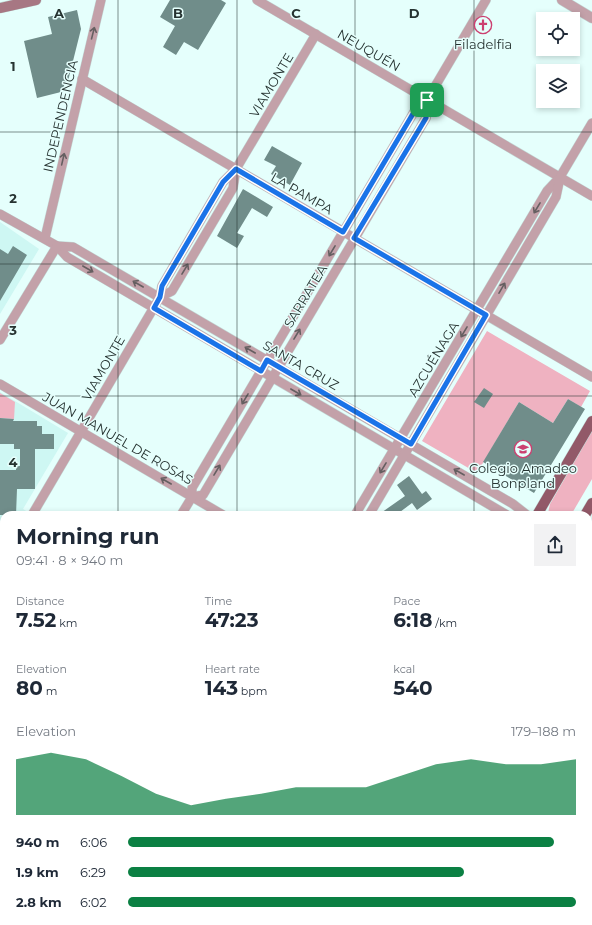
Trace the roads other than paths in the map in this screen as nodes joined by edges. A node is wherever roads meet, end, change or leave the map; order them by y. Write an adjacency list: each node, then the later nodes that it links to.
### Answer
1 (36, 0): 6 (main road)
2 (101, 0): 10 (street, INDEPENDENCIA, one-way to 2)
3 (257, 0): 9 (street, NEUQUÉN)
4 (486, 0): 11 (street, SARRATEA)
5 (562, 0): 8 (street)
6 (23, 2): 7 (main road)
7 (0, 8)
8 (592, 18)
9 (316, 34): 11 (street, NEUQUÉN); 13 (street, VIAMONTE)
10 (82, 79): 13 (street, LA PAMPA); 18 (street, INDEPENDENCIA, one-way to 10)
11 (427, 100): 14 (street, NEUQUÉN); 17 (street, SARRATEA); 19 (street, SARRATEA)
12 (592, 123): 14 (street, AZCUÉNAGA)
13 (236, 169): 17 (street, LA PAMPA); 21 (street, VIAMONTE)
14 (560, 177): 15 (street, NEUQUÉN); 23 (street, AZCUÉNAGA, one-way to 23); 24 (street, AZCUÉNAGA, one-way to 14)
15 (592, 196)
16 (0, 214): 18 (street, SANTA CRUZ)
17 (343, 232): 19 (street, LA PAMPA); 26 (street, SARRATEA, one-way to 26)
18 (45, 238): 20 (street, SANTA CRUZ)
19 (354, 238): 23 (street, LA PAMPA); 27 (street, SARRATEA, one-way to 19)
20 (57, 246): 21 (street, SANTA CRUZ, one-way to 20); 22 (street, SANTA CRUZ, one-way to 22); 25 (street)
21 (160, 297): 22 (street, VIAMONTE); 26 (street, SANTA CRUZ, one-way to 21)
22 (154, 308): 28 (street, SANTA CRUZ); 33 (street, VIAMONTE)
23 (477, 310): 24 (street, LA PAMPA); 34 (street, AZCUÉNAGA, one-way to 34)
24 (486, 315): 29 (street, LA PAMPA); 35 (street, AZCUÉNAGA)
25 (0, 340)
26 (267, 360): 27 (street, SANTA CRUZ); 28 (street, SARRATEA)
27 (278, 367): 30 (street, SARRATEA); 34 (street, SANTA CRUZ)
28 (261, 371): 30 (street, SANTA CRUZ); 38 (street, SARRATEA, one-way to 38)
29 (592, 376)
30 (272, 377): 36 (street, SANTA CRUZ, one-way to 36); 38 (street, SARRATEA, one-way to 30)
31 (0, 384): 33 (street, JUAN MANUEL DE ROSAS)
32 (592, 421): 46 (main road)
33 (81, 432): 38 (street, JUAN MANUEL DE ROSAS, one-way to 33); 39 (street, VIAMONTE)
34 (401, 438): 35 (street, SANTA CRUZ); 36 (street, AZCUÉNAGA)
35 (411, 444): 37 (street, AZCUÉNAGA); 45 (street, SANTA CRUZ, one-way to 35)
36 (394, 449): 37 (street, SANTA CRUZ); 42 (street, AZCUÉNAGA, one-way to 42)
37 (404, 455): 43 (street, AZCUÉNAGA); 44 (street, SANTA CRUZ)
38 (192, 497): 40 (street, SARRATEA); 41 (street, JUAN MANUEL DE ROSAS)
39 (34, 511)
40 (183, 511)
41 (216, 511)
42 (357, 511)
43 (371, 511)
44 (500, 511)
45 (522, 511)
46 (539, 511)

